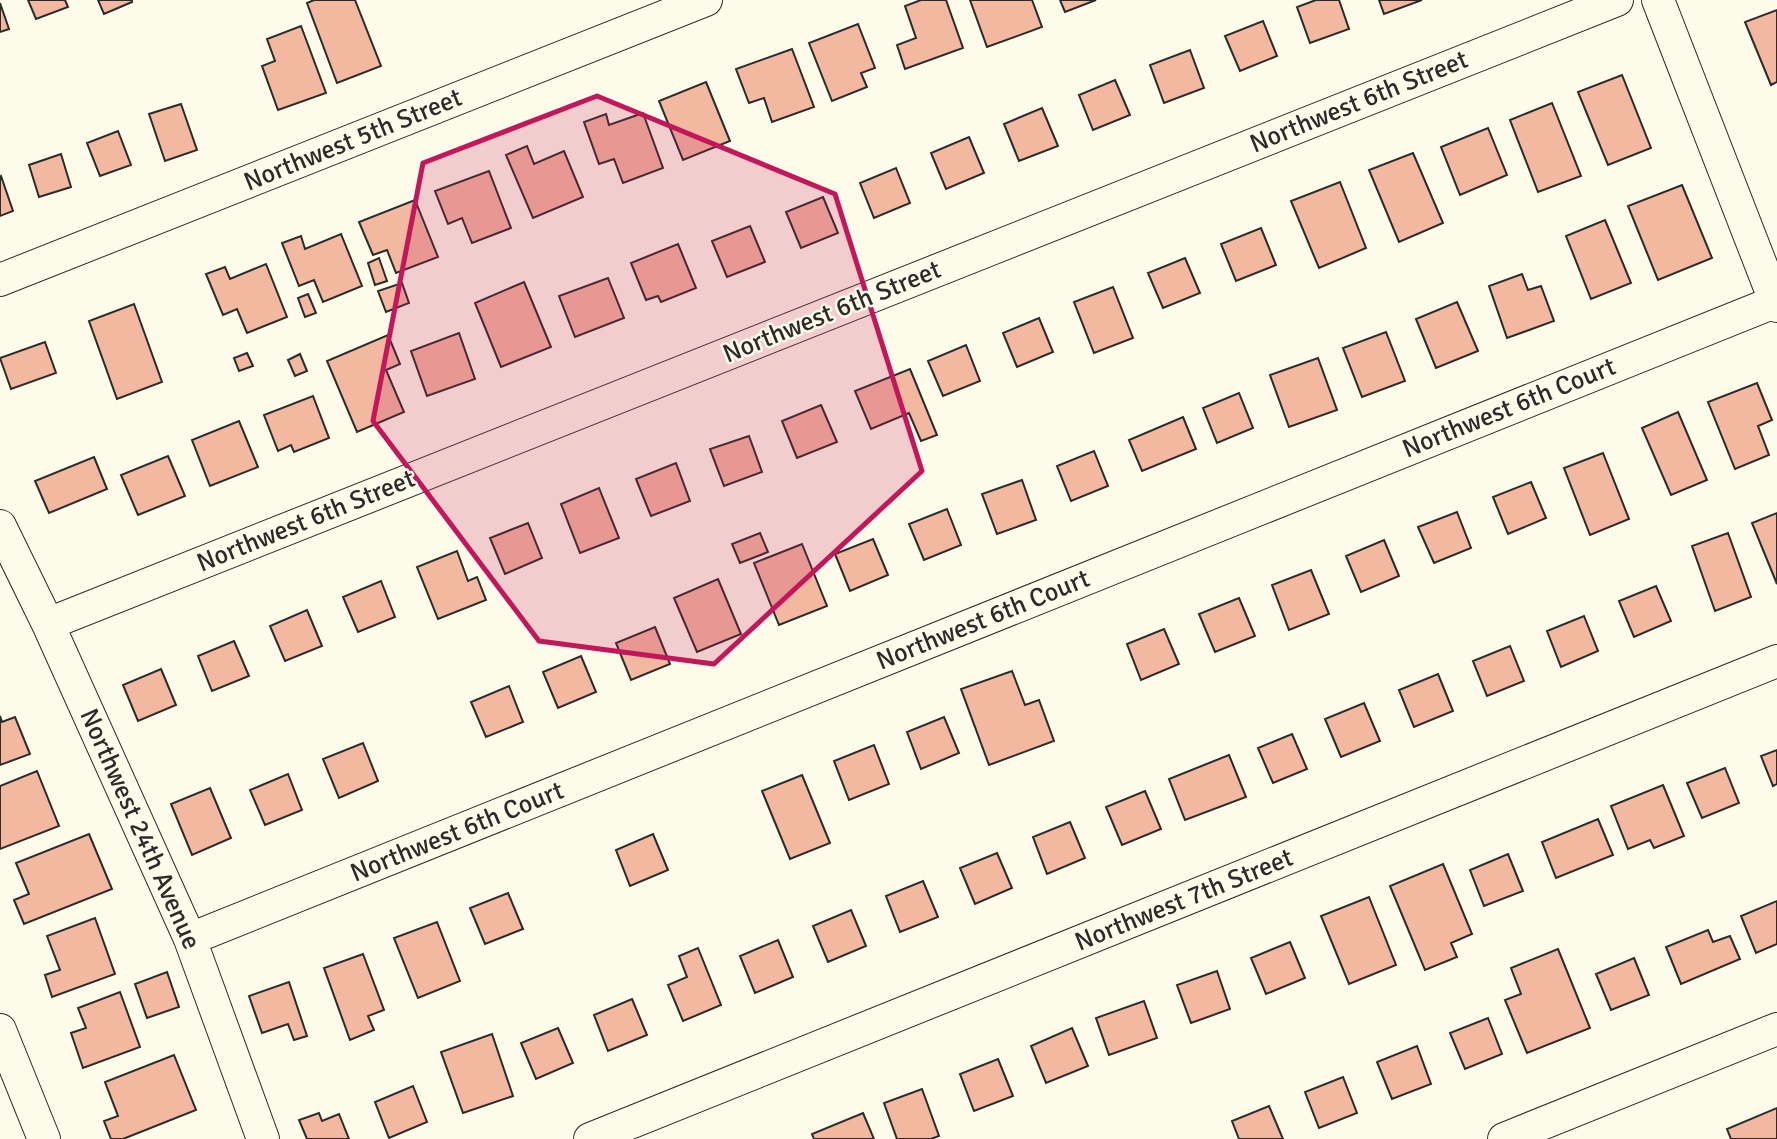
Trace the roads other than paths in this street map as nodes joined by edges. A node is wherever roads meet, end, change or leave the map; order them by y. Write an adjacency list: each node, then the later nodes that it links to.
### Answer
1 (706, 0): 4 (street, Northwest 5th Street)
2 (1616, 0): 7 (street, Northwest 6th Street)
3 (1658, 0): 5 (street)
4 (0, 280)
5 (1776, 303): 9 (street, Northwest 6th Court)
6 (0, 526): 7 (street, Northwest 24th Avenue)
7 (48, 624): 9 (street, Northwest 24th Avenue)
8 (1777, 662): 14 (street, Northwest 7th Street)
9 (190, 939): 13 (street, Northwest 24th Avenue)
10 (1777, 1029): 15 (street)
11 (0, 1030): 12 (street)
12 (44, 1139)
13 (263, 1139)
14 (590, 1139)
15 (1504, 1139)

